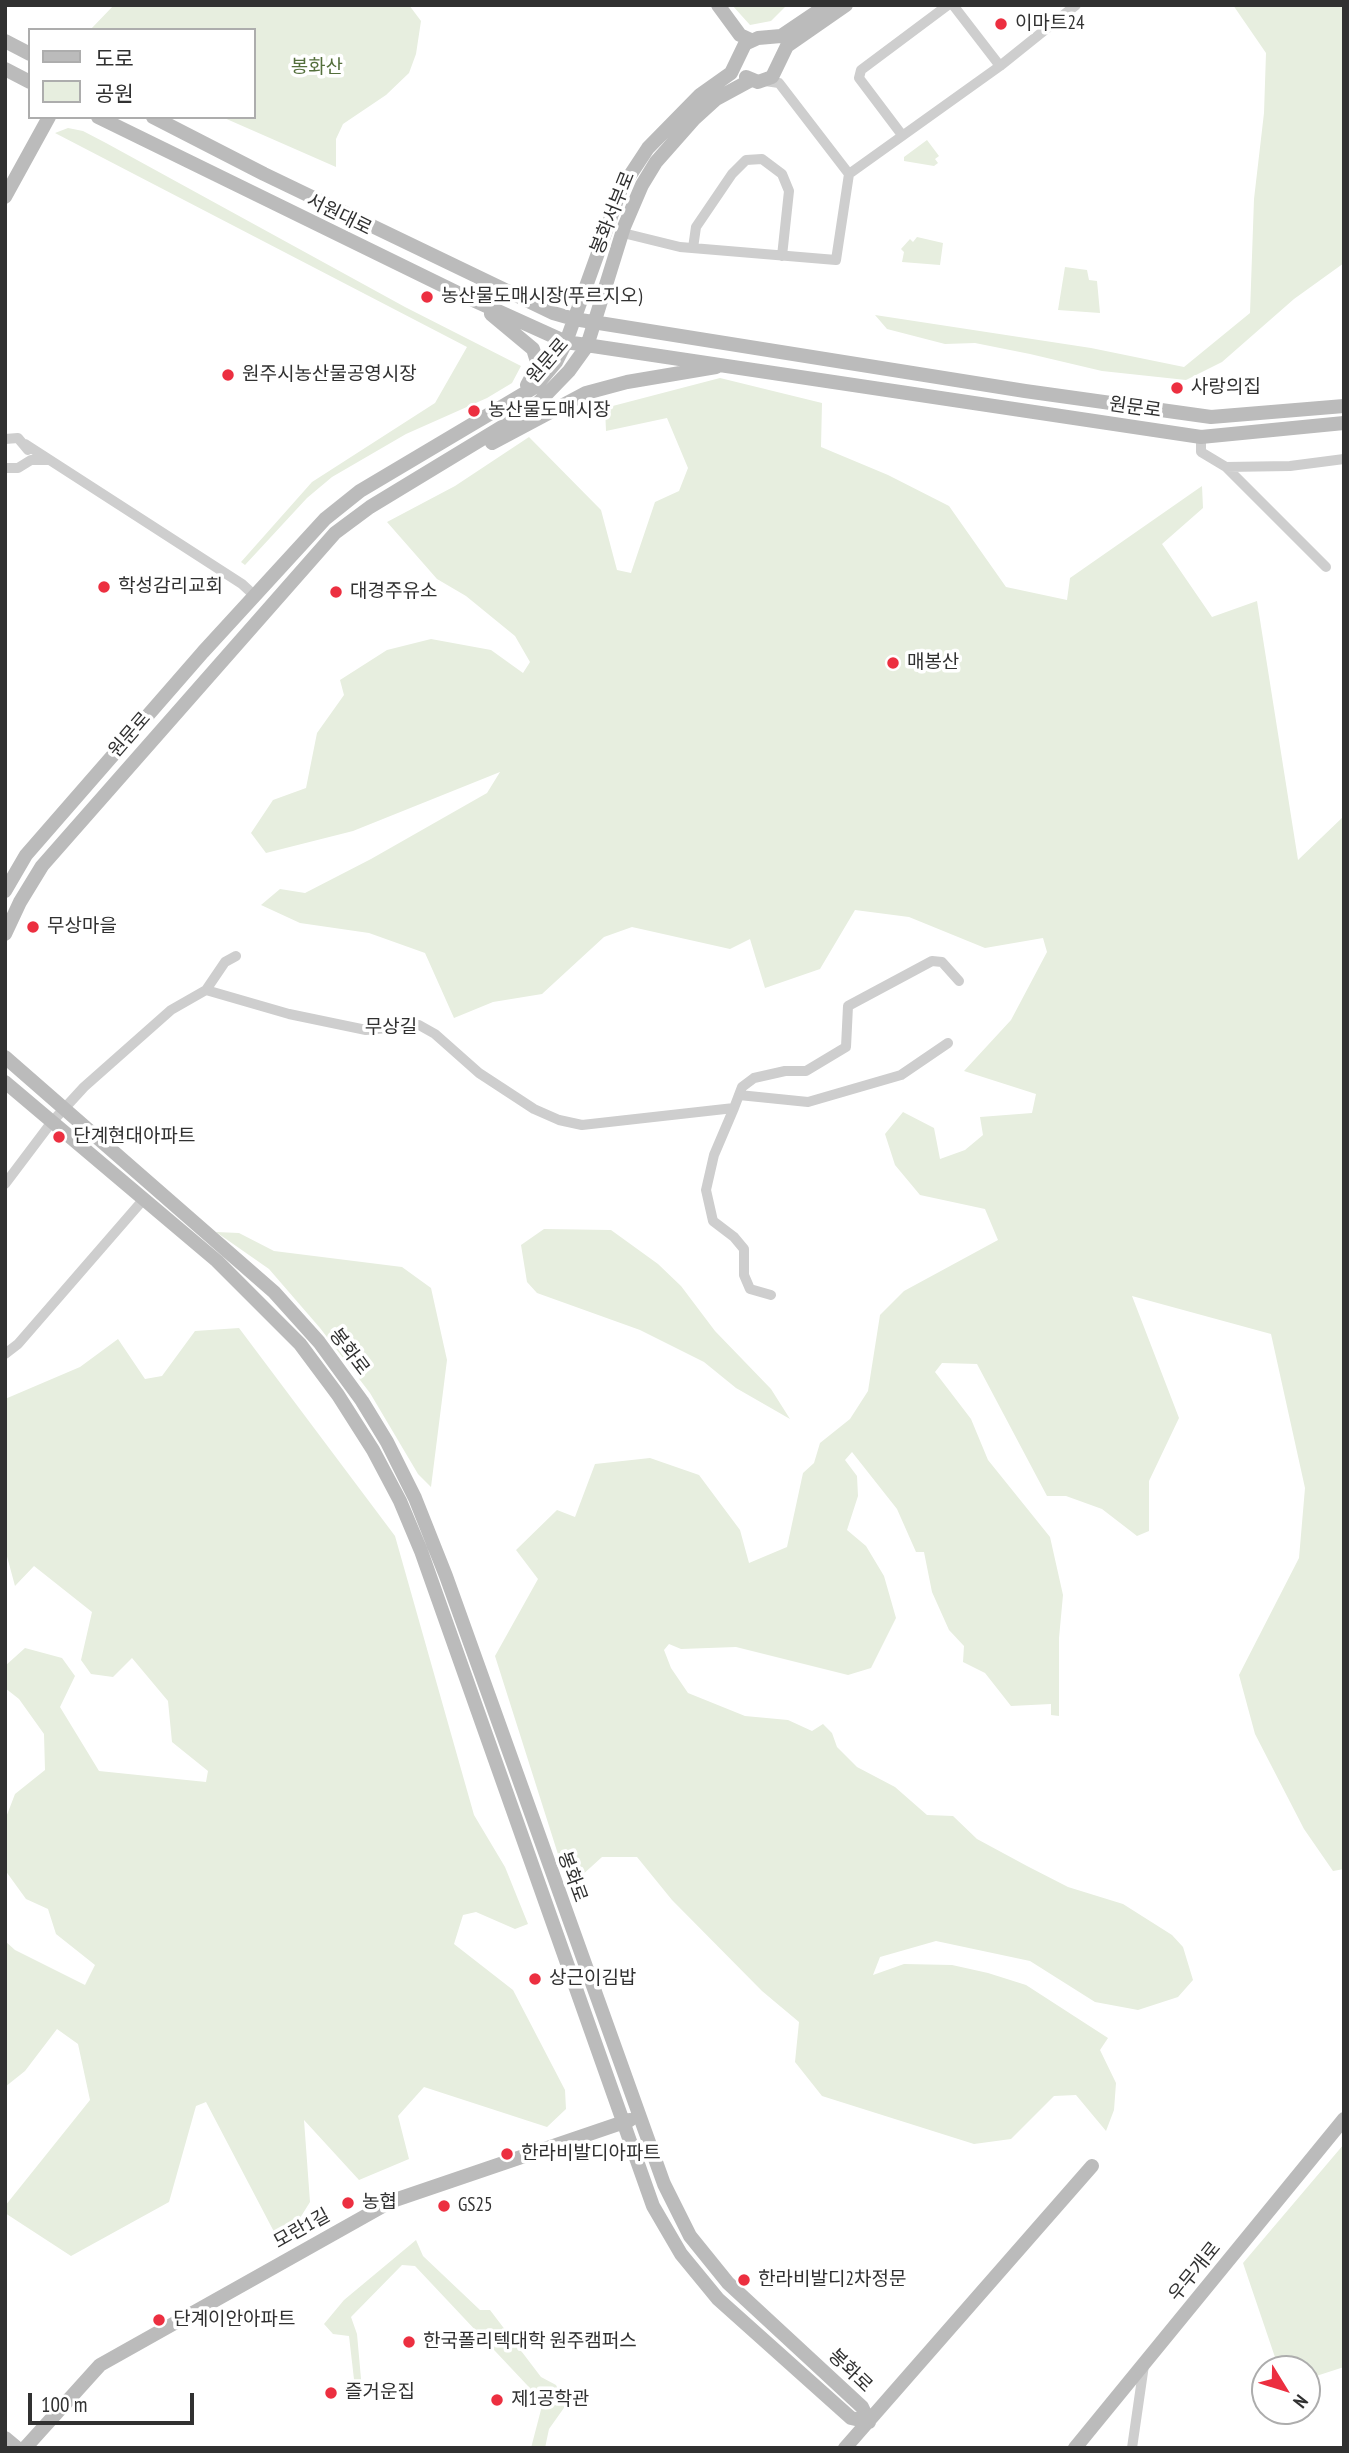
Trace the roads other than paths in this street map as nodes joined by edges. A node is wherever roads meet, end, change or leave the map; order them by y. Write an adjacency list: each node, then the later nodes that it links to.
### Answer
1 (718, 5): 7 (street)
2 (827, 5): 7 (street)
3 (846, 5): 9 (street, 봉화서부로)
4 (951, 5): 10 (street); 17 (street)
5 (1076, 5): 10 (street)
6 (5, 41): 8 (street)
7 (747, 45): 9 (street); 13 (street); 24 (street, 봉화서부로)
8 (28, 53)
9 (781, 63): 13 (street, 봉화서부로)
10 (999, 66): 17 (street)
11 (5, 69): 12 (street)
12 (28, 81)
13 (765, 81): 18 (street); 20 (street, 봉화서부로)
14 (48, 119): 19 (street)
15 (102, 119): 23 (street, 서원대로)
16 (157, 119): 24 (street, 서원대로)
17 (902, 135): 18 (street)
18 (849, 174): 22 (street)
19 (5, 197)
20 (623, 233): 21 (street); 25 (street, 봉화서부로)
21 (693, 248): 22 (street); 22 (street)
22 (782, 256)
23 (468, 298): 26 (street, 서원대로); 29 (street)
24 (574, 319): 25 (street, 서원대로); 26 (street, 봉화서부로)
25 (593, 321): 27 (street, 봉화서부로); 30 (street, 원문로)
26 (566, 342): 27 (street, 서원대로); 29 (street, 원문로)
27 (587, 346): 28 (street, 원문로); 40 (street, 원문로)
28 (731, 365): 32 (street, 원문로); 40 (street)
29 (508, 403): 42 (street, 원문로)
30 (1344, 406)
31 (1344, 423): 32 (street, 원문로)
32 (1201, 438): 38 (street)
33 (5, 439): 34 (street)
34 (25, 444): 36 (street); 37 (street)
35 (1344, 459): 38 (street)
36 (25, 463): 37 (street); 39 (street)
37 (57, 464): 42 (street)
38 (1226, 467): 41 (street)
39 (5, 468)
40 (370, 507): 43 (street, 원문로)
41 (1326, 567)
42 (255, 596): 43 (street); 44 (street, 원문로)
43 (267, 606): 45 (street, 원문로)
44 (5, 891)
45 (5, 934)
46 (236, 956): 48 (street)
47 (959, 981): 52 (street)
48 (206, 990): 53 (street); 54 (street, 무상길)
49 (948, 1043): 52 (street)
50 (5, 1057): 53 (street, 봉화로)
51 (5, 1082): 55 (street, 봉화로)
52 (739, 1095): 54 (street)
53 (65, 1107): 55 (street); 60 (street, 봉화로)
54 (734, 1108): 58 (street)
55 (51, 1123): 56 (street); 57 (street, 봉화로)
56 (5, 1184)
57 (143, 1200): 59 (street); 62 (street, 봉화로)
58 (771, 1295)
59 (5, 1354)
60 (639, 2115): 62 (street, 모란1길); 65 (street, 봉화로)
61 (1344, 2119): 64 (street, 우무개로)
62 (621, 2124): 65 (street, 봉화로); 68 (street, 모란1길)
63 (1092, 2166): 65 (street)
64 (1144, 2365): 70 (street, 우무개로); 71 (street)
65 (869, 2422): 69 (street)
66 (5, 2438): 67 (street)
67 (17, 2448)
68 (25, 2448)
69 (845, 2448)
70 (1075, 2448)
71 (1132, 2448)

